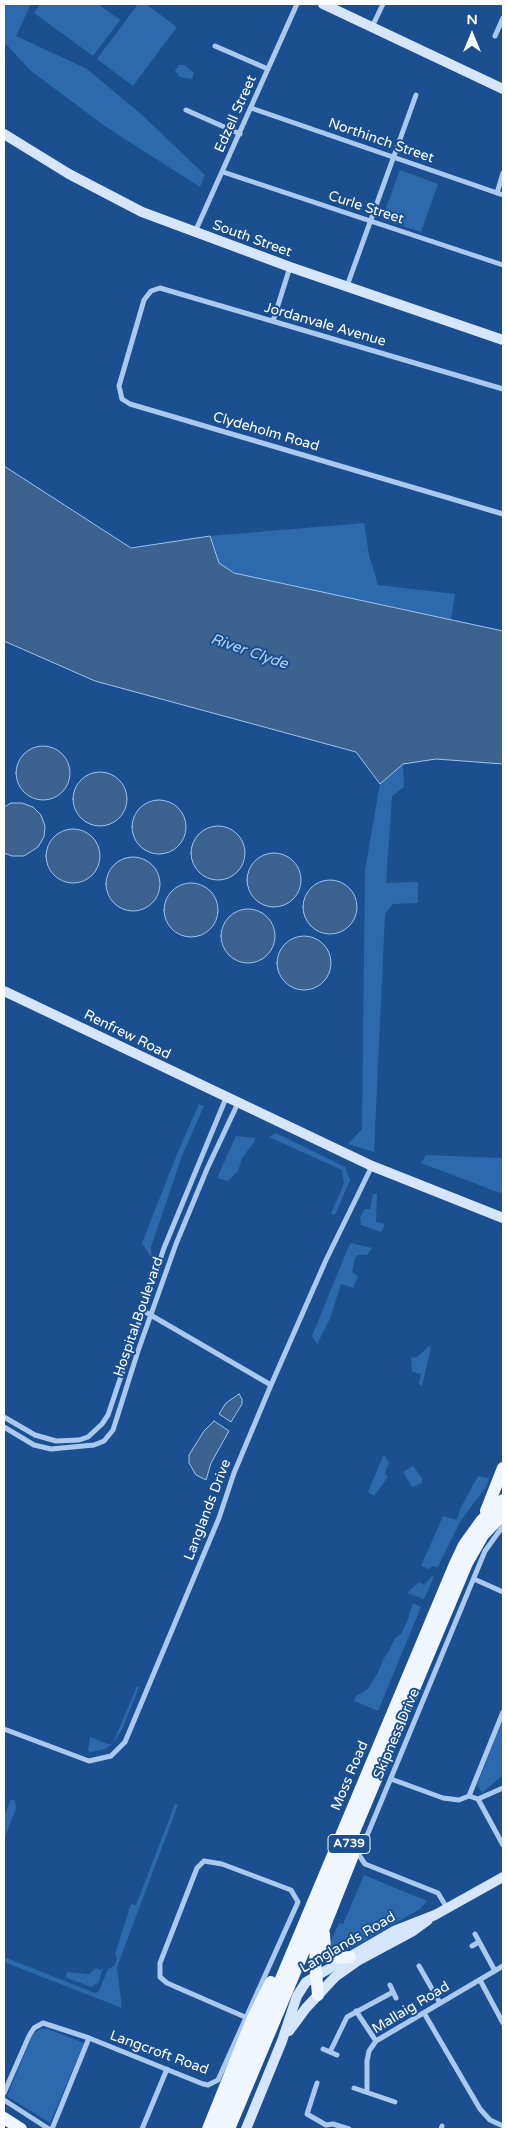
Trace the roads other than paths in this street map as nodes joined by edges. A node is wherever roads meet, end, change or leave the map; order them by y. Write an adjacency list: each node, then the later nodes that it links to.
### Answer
1 (297, 4): 8 (street, Edzell Street)
2 (323, 4): 5 (street)
3 (383, 4): 5 (street)
4 (503, 18): 6 (street)
5 (372, 27): 9 (street)
6 (495, 36)
7 (215, 46): 8 (street)
8 (268, 69): 11 (street, Edzell Street)
9 (503, 89)
10 (416, 95): 15 (street)
11 (251, 108): 14 (street, Edzell Street); 15 (street, Northinch Street)
12 (186, 110): 14 (street)
13 (4, 134): 21 (street, South Street)
14 (240, 134): 16 (street, Edzell Street)
15 (394, 158): 18 (street, Northinch Street); 20 (street)
16 (223, 172): 20 (street, Curle Street); 21 (street, Edzell Street)
17 (503, 173): 18 (street)
18 (497, 192): 19 (street, Northinch Street)
19 (503, 195)
20 (371, 222): 22 (street, Curle Street); 24 (street)
21 (194, 233): 23 (street, South Street)
22 (503, 265)
23 (290, 267): 24 (street, South Street); 26 (street)
24 (347, 287): 27 (street, South Street)
25 (144, 300): 26 (street, Jordanvale Avenue); 29 (street, Clydeholm Road)
26 (273, 321): 28 (street, Jordanvale Avenue)
27 (503, 340)
28 (503, 389)
29 (503, 514)
30 (4, 991): 31 (street, Renfrew Road)
31 (226, 1098): 32 (street, Renfrew Road); 35 (street, Hospital Boulevard)
32 (238, 1103): 33 (street, Renfrew Road); 36 (street, Hospital Boulevard)
33 (372, 1166): 34 (street, Renfrew Road); 37 (street, Langlands Drive)
34 (503, 1218)
35 (142, 1310): 36 (street); 38 (street, Hospital Boulevard)
36 (152, 1314): 37 (street); 39 (street, Hospital Boulevard)
37 (271, 1384): 48 (street, Langlands Drive)
38 (4, 1417)
39 (4, 1427)
40 (503, 1468): 43 (main road)
41 (503, 1500): 43 (main road, Moss Road / A739)
42 (503, 1514): 49 (main road, Moss Road / A739)
43 (482, 1520): 55 (main road, Moss Road / A739)
44 (503, 1526): 45 (street, Skipness Drive)
45 (474, 1579): 46 (street); 50 (street, Skipness Drive)
46 (503, 1592)
47 (503, 1712): 52 (street)
48 (4, 1729)
49 (385, 1755): 59 (main road); 94 (main road, Moss Road / A739)
50 (391, 1779): 52 (street); 57 (street, Skipness Drive)
51 (503, 1788): 53 (street)
52 (469, 1796): 53 (street)
53 (478, 1799): 54 (street)
54 (503, 1845)
55 (334, 1853): 94 (main road, Moss Road / A739); 100 (main road)
56 (503, 1877): 57 (street, Langlands Road)
57 (447, 1908): 58 (street, Langlands Road)
58 (435, 1915): 63 (street, Langlands Road); 73 (street, Langlands Road)
59 (325, 1927): 63 (main road); 68 (main road)
60 (475, 1934): 61 (street)
61 (479, 1942): 62 (street); 66 (street)
62 (472, 1946)
63 (350, 1957): 68 (street, Langlands Road)
64 (419, 1966): 67 (street)
65 (503, 1966): 66 (street, Mallaig Road)
66 (495, 1971): 70 (street, Mallaig Road)
67 (423, 1974): 69 (street); 75 (street)
68 (316, 1976): 73 (main road); 81 (street, Langlands Road)
69 (417, 1977)
70 (480, 1980): 75 (street, Mallaig Road); 79 (street)
71 (390, 1985): 72 (street)
72 (393, 1992): 74 (street); 76 (street)
73 (318, 1995): 81 (street, Langlands Road)
74 (396, 1998)
75 (440, 2003): 77 (street, Mallaig Road)
76 (356, 2012): 82 (street); 84 (street)
77 (424, 2013): 82 (street, Mallaig Road); 95 (street)
78 (245, 2017): 78 (street, Langcroft Road); 86 (street, Langcroft Road)
79 (503, 2023)
80 (89, 2038): 86 (street, Langcroft Road); 90 (street, Langcroft Road); 98 (street)
81 (282, 2041): 101 (street, Langlands Road)
82 (376, 2041): 89 (street, Mallaig Road)
83 (323, 2050): 84 (street)
84 (330, 2052): 85 (street)
85 (337, 2055)
86 (167, 2069): 99 (street)
87 (317, 2083): 96 (street)
88 (354, 2088): 89 (street)
89 (367, 2092): 92 (street)
90 (4, 2093)
91 (4, 2100): 98 (street)
92 (396, 2102)
93 (4, 2118): 97 (main road)
94 (225, 2126)
95 (503, 2126)
96 (324, 2127): 102 (street)
97 (21, 2129)
98 (51, 2129)
99 (142, 2129)
100 (208, 2129)
101 (246, 2129)
102 (348, 2129)

